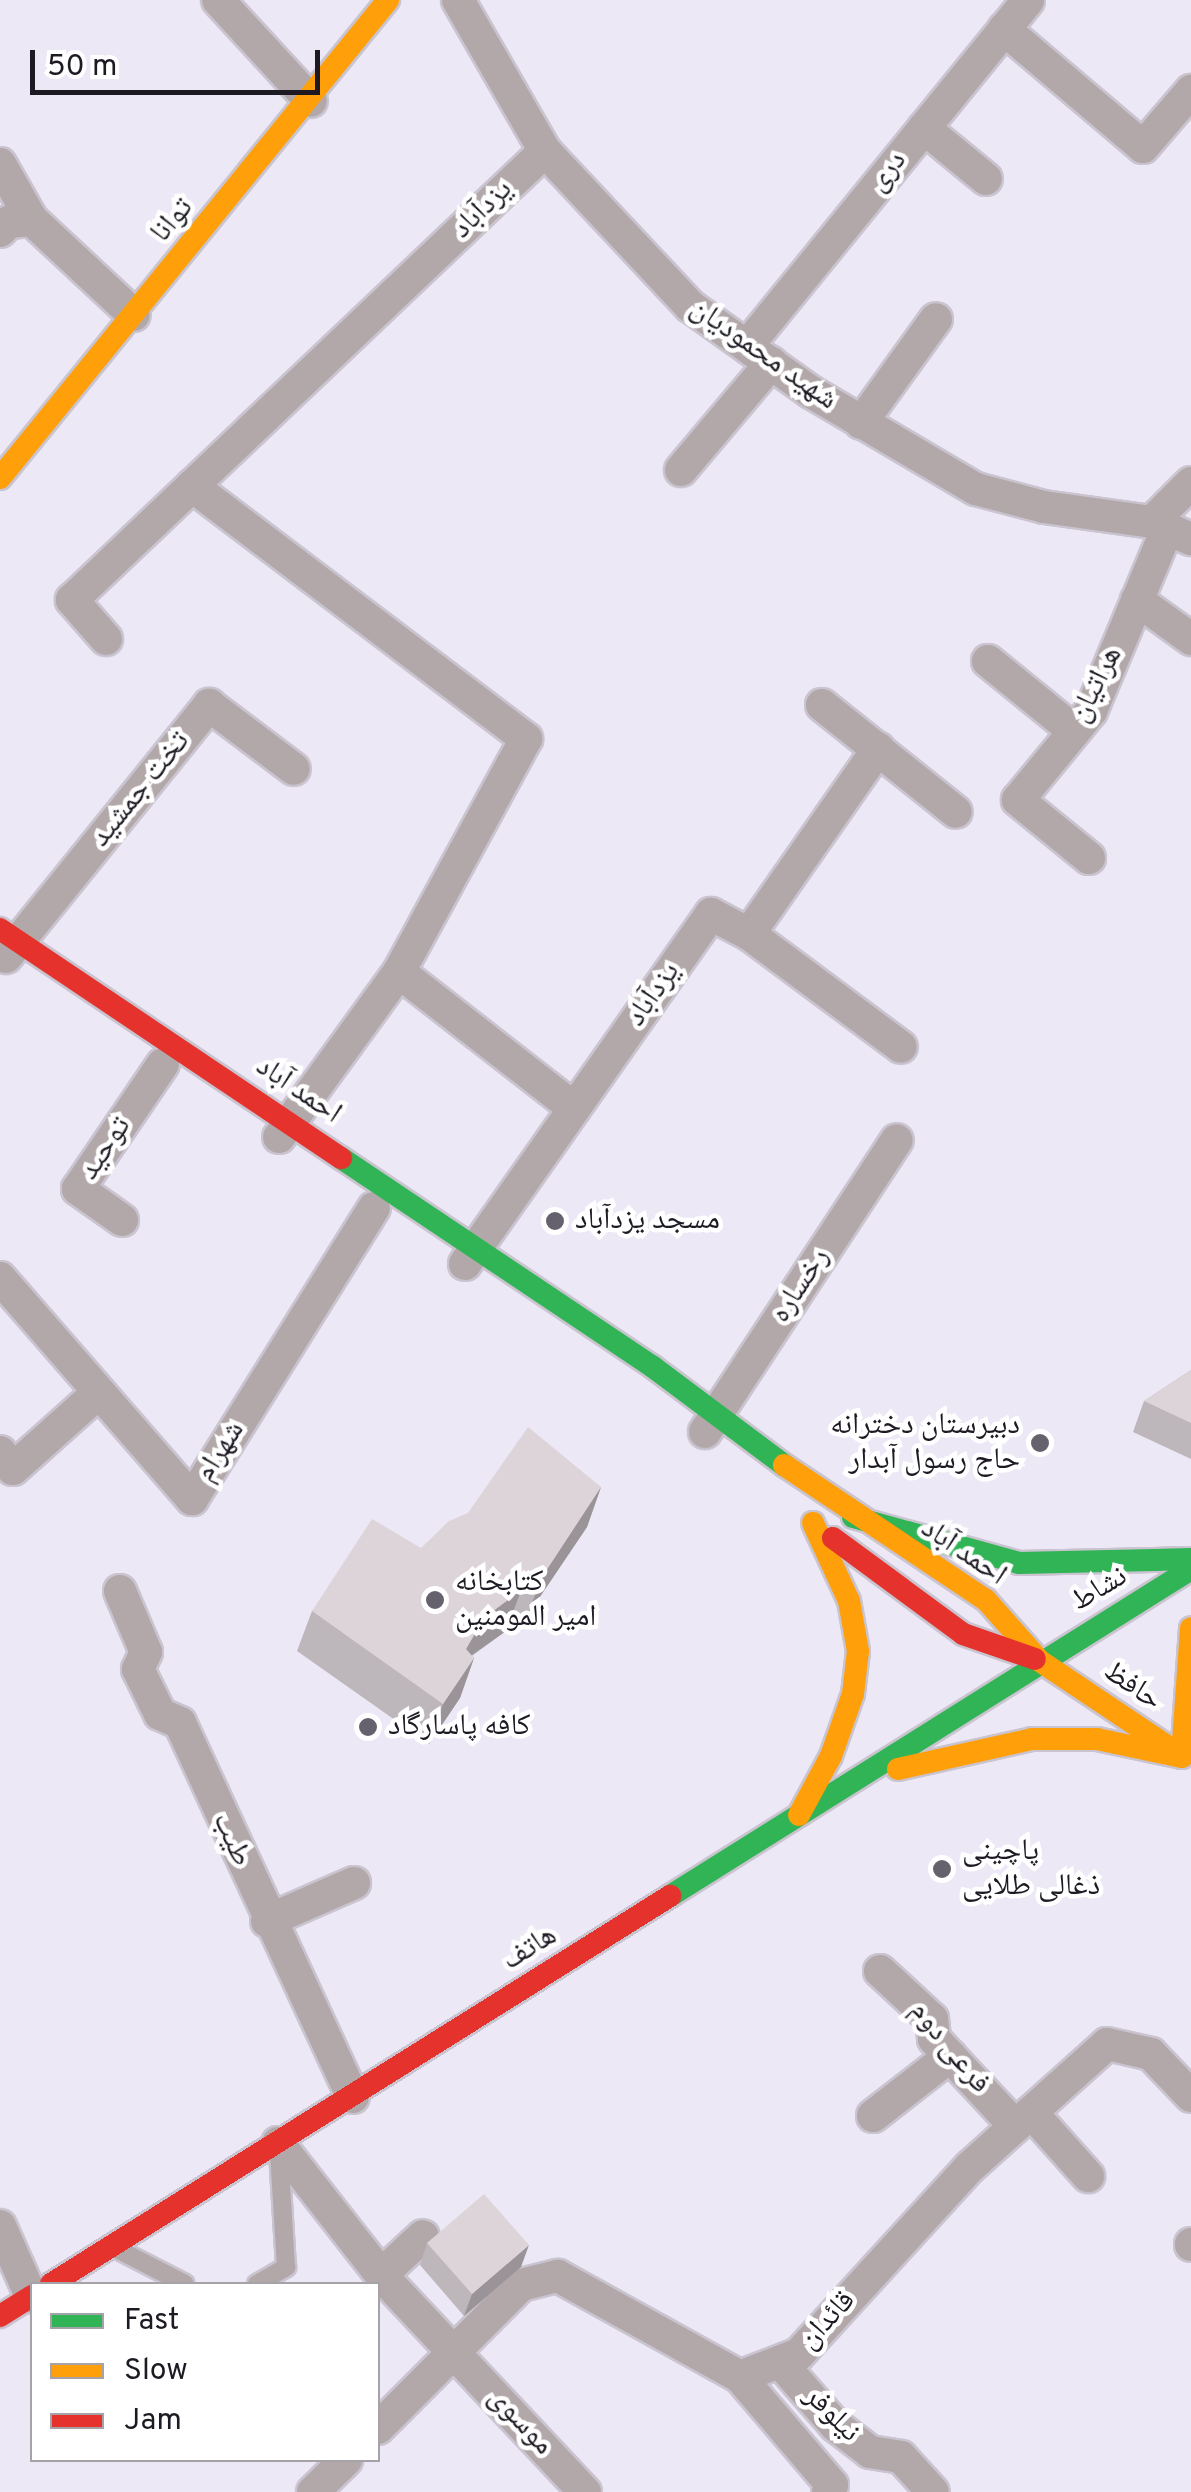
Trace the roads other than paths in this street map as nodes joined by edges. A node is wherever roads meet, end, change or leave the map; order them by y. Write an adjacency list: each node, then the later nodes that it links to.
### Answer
1 (218, 0): 7 (street)
2 (388, 0): 7 (main road, توانا)
3 (458, 0): 9 (street, شهید محمودیان)
4 (1028, 0): 5 (street, دری)
5 (1004, 29): 6 (street); 8 (street, دری)
6 (1191, 91)
7 (311, 101): 14 (main road, توانا)
8 (924, 128): 11 (street); 16 (street, دری)
9 (545, 150): 16 (street, شهید محمودیان); 21 (street, یزدآباد)
10 (0, 164): 12 (street)
11 (986, 178)
12 (32, 220): 13 (street); 14 (street)
13 (0, 231)
14 (134, 315): 19 (main road, توانا)
15 (936, 319): 17 (street)
16 (759, 354): 17 (street, شهید محمودیان); 18 (street, دری)
17 (861, 423): 22 (street, شهید محمودیان)
18 (681, 470)
19 (0, 478)
20 (1191, 483): 22 (street)
21 (192, 486): 25 (street, یزدآباد); 35 (street)
22 (1170, 530): 23 (street, هراتیان)
23 (1137, 600): 24 (street); 28 (street, هراتیان)
24 (1191, 638)
25 (106, 639)
26 (988, 662): 28 (street)
27 (822, 705): 29 (street)
28 (1074, 731): 32 (street, هراتیان)
29 (878, 749): 31 (street); 33 (street)
30 (294, 768): 34 (street, تخت جمشید)
31 (956, 812)
32 (1090, 858)
33 (749, 934): 36 (street, یزدآباد); 38 (street, یزدآباد)
34 (6, 945): 37 (main road, احمد آباد); 39 (main road, احمد آباد)
35 (398, 972): 38 (street); 39 (street)
36 (901, 1047)
37 (163, 1064): 39 (main road, احمد آباد); 42 (street, توحید)
38 (574, 1108): 43 (street, یزدآباد)
39 (284, 1131): 41 (main road, احمد آباد); 43 (main road, احمد آباد)
40 (897, 1140): 46 (street, رخساره)
41 (374, 1208): 43 (main road, احمد آباد); 45 (street, شهرام)
42 (122, 1220)
43 (470, 1257): 46 (main road, احمد آباد)
44 (0, 1278): 45 (street, شهرام)
45 (98, 1393): 47 (street)
46 (711, 1423): 48 (main road, احمد آباد); 49 (main road, احمد آباد)
47 (0, 1452)
48 (759, 1478)
49 (854, 1517): 50 (main road); 54 (main road, احمد آباد)
50 (1191, 1558)
51 (1191, 1569): 54 (main road, نشاط)
52 (120, 1591): 59 (street, طیب)
53 (1191, 1628): 55 (main road)
54 (1040, 1660): 55 (main road, حافظ); 56 (main road, هاتف); 57 (main road, احمد آباد)
55 (1186, 1760): 56 (main road)
56 (859, 1778): 57 (main road, هاتف)
57 (799, 1814): 63 (main road, هاتف)
58 (354, 1883): 59 (street)
59 (267, 1921): 63 (street, طیب)
60 (880, 1971): 61 (street, فرعی دوم)
61 (950, 2056): 64 (street); 65 (street, فرعی دوم)
62 (1191, 2096): 65 (street, قائدان)
63 (353, 2097): 66 (main road, هاتف)
64 (873, 2116)
65 (1023, 2119): 67 (street, فرعی دوم); 79 (street, قائدان)
66 (278, 2144): 70 (main road, هاتف); 71 (street); 74 (lane)
67 (1088, 2176)
68 (0, 2226): 75 (street)
69 (422, 2236): 71 (street)
70 (112, 2246): 72 (main road, هاتف); 73 (lane)
71 (381, 2274): 78 (street)
72 (54, 2282)
73 (181, 2282)
74 (260, 2282)
75 (30, 2292)
76 (30, 2297): 77 (main road)
77 (0, 2316)
78 (454, 2352): 80 (street); 81 (street); 84 (street, موسوی)
79 (780, 2362): 80 (street, قائدان); 86 (street, نیلوفر)
80 (740, 2377): 85 (street)
81 (380, 2426)
82 (344, 2462): 83 (street)
83 (313, 2492)
84 (585, 2492)
85 (828, 2492)
86 (933, 2492)

